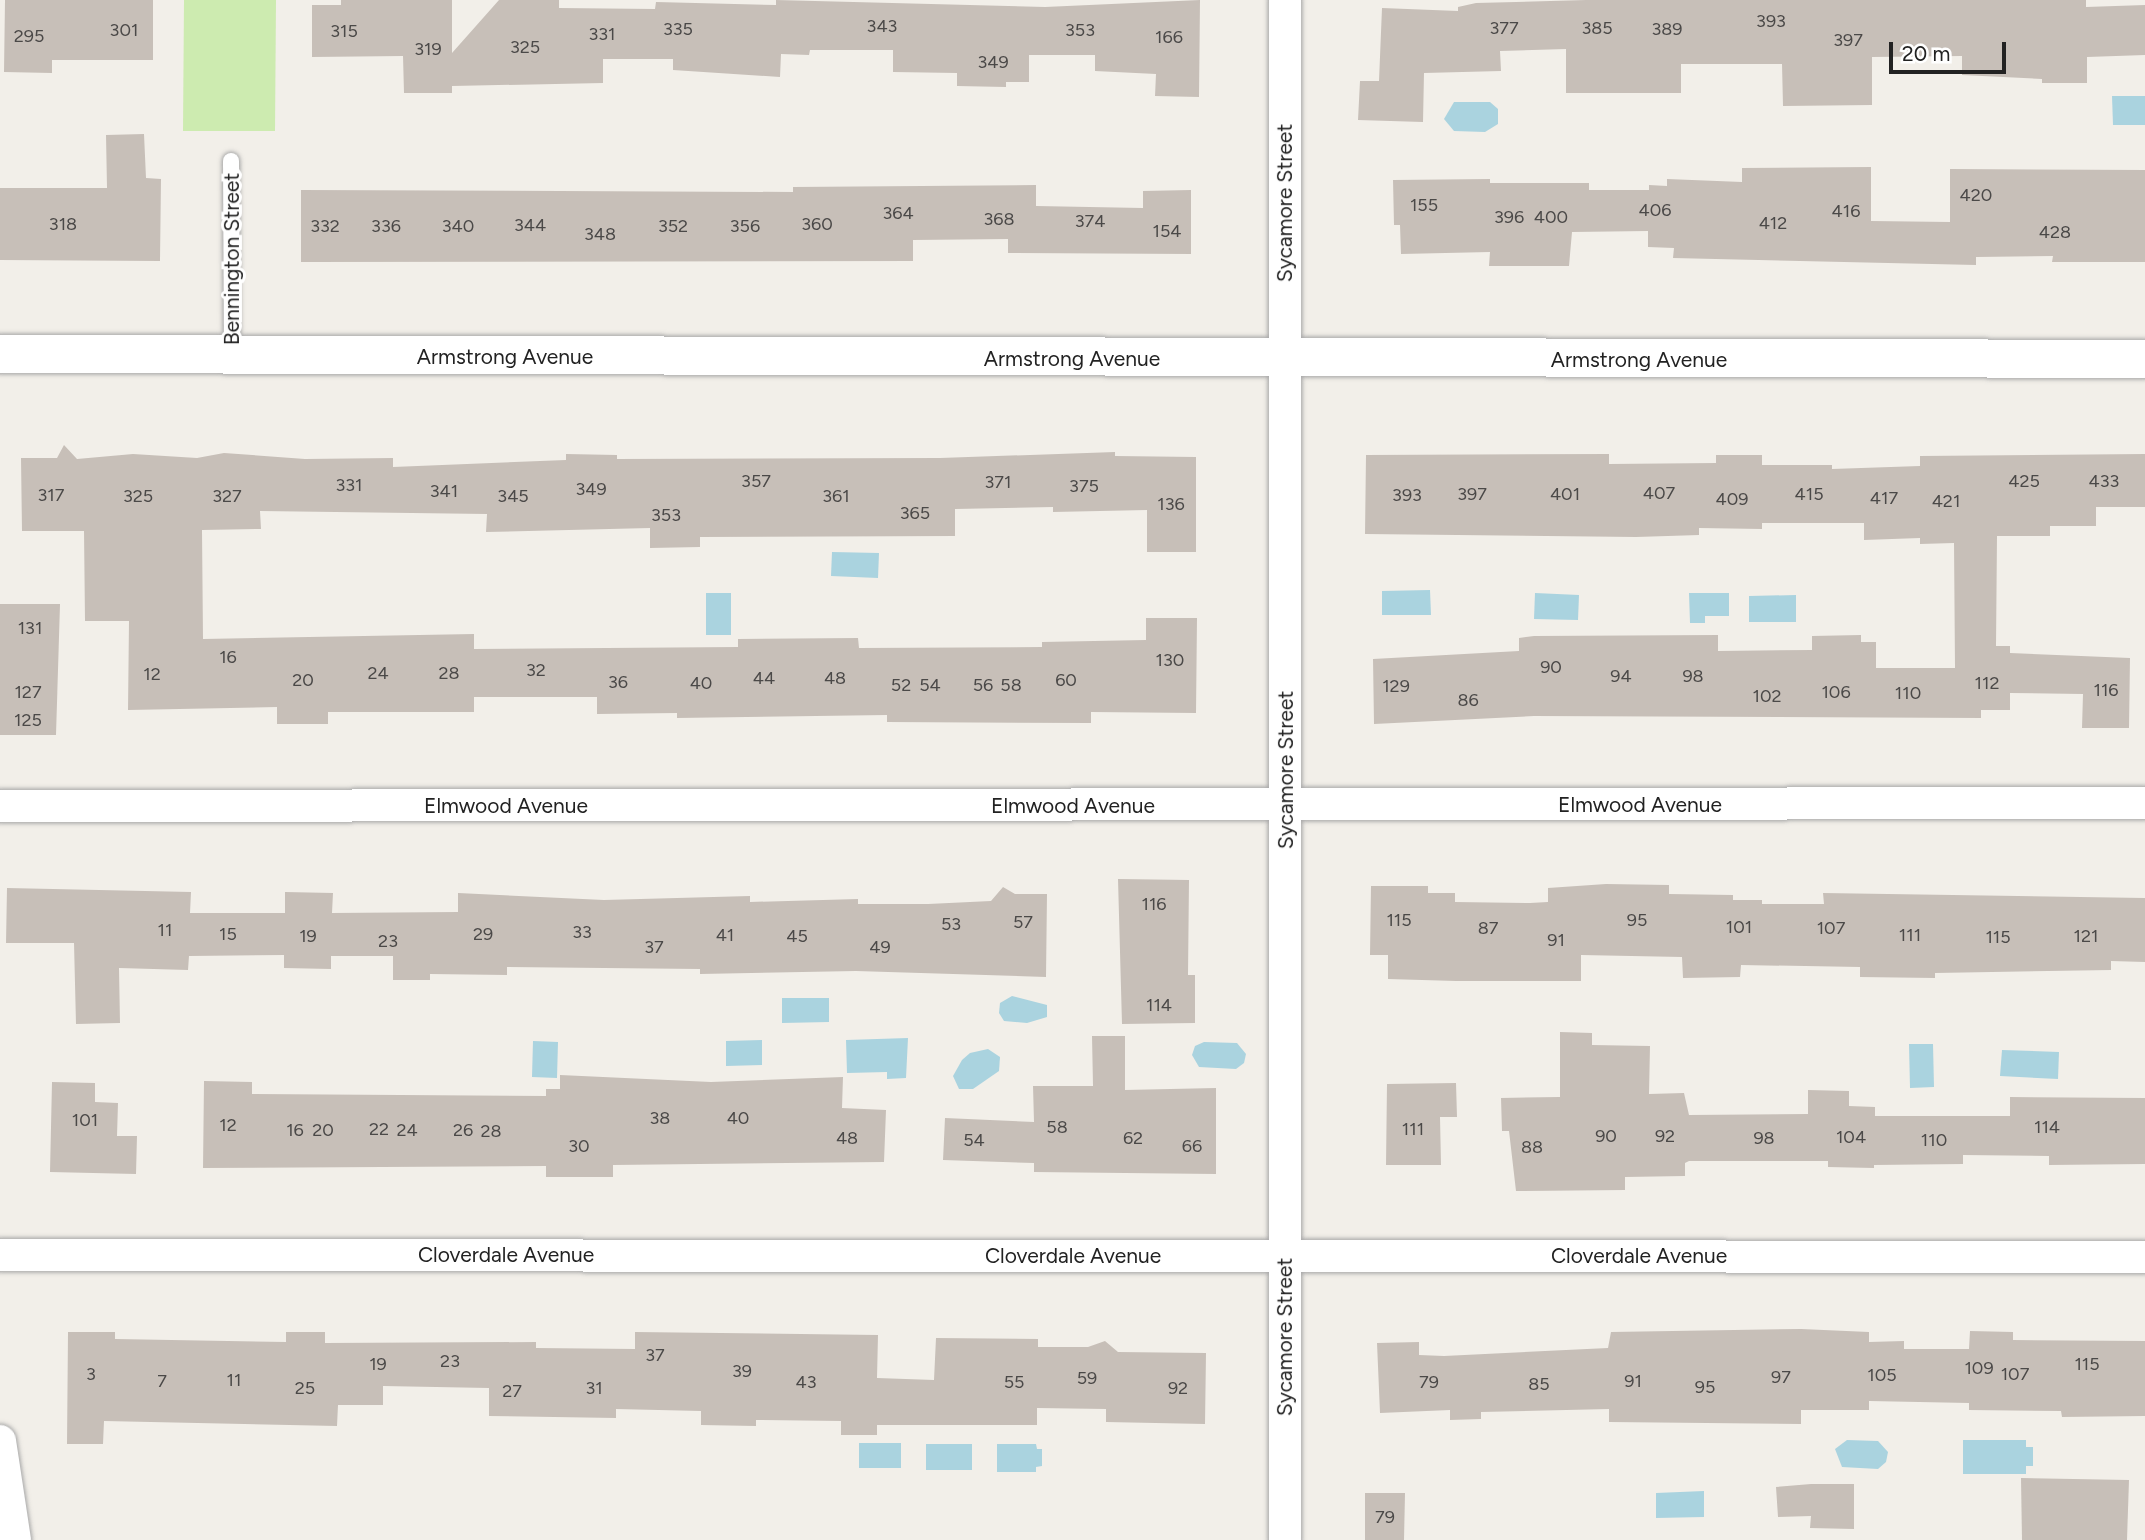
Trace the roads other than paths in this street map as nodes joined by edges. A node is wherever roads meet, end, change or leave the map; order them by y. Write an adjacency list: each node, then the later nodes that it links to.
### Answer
1 (1285, 0): 6 (street, Sycamore Street)
2 (231, 161): 4 (lane, Bennington Street)
3 (0, 354): 4 (street, Armstrong Avenue)
4 (232, 356): 6 (street, Armstrong Avenue)
5 (2145, 359): 6 (street, Armstrong Avenue)
6 (1286, 360): 9 (street, Sycamore Street)
7 (2145, 803): 9 (street, Elmwood Avenue)
8 (0, 806): 9 (street, Elmwood Avenue)
9 (1286, 806): 11 (street, Sycamore Street)
10 (0, 1255): 11 (street, Cloverdale Avenue)
11 (1285, 1256): 12 (street, Cloverdale Avenue); 15 (street, Sycamore Street)
12 (2145, 1257)
13 (0, 1441): 14 (street)
14 (15, 1540)
15 (1285, 1540)

